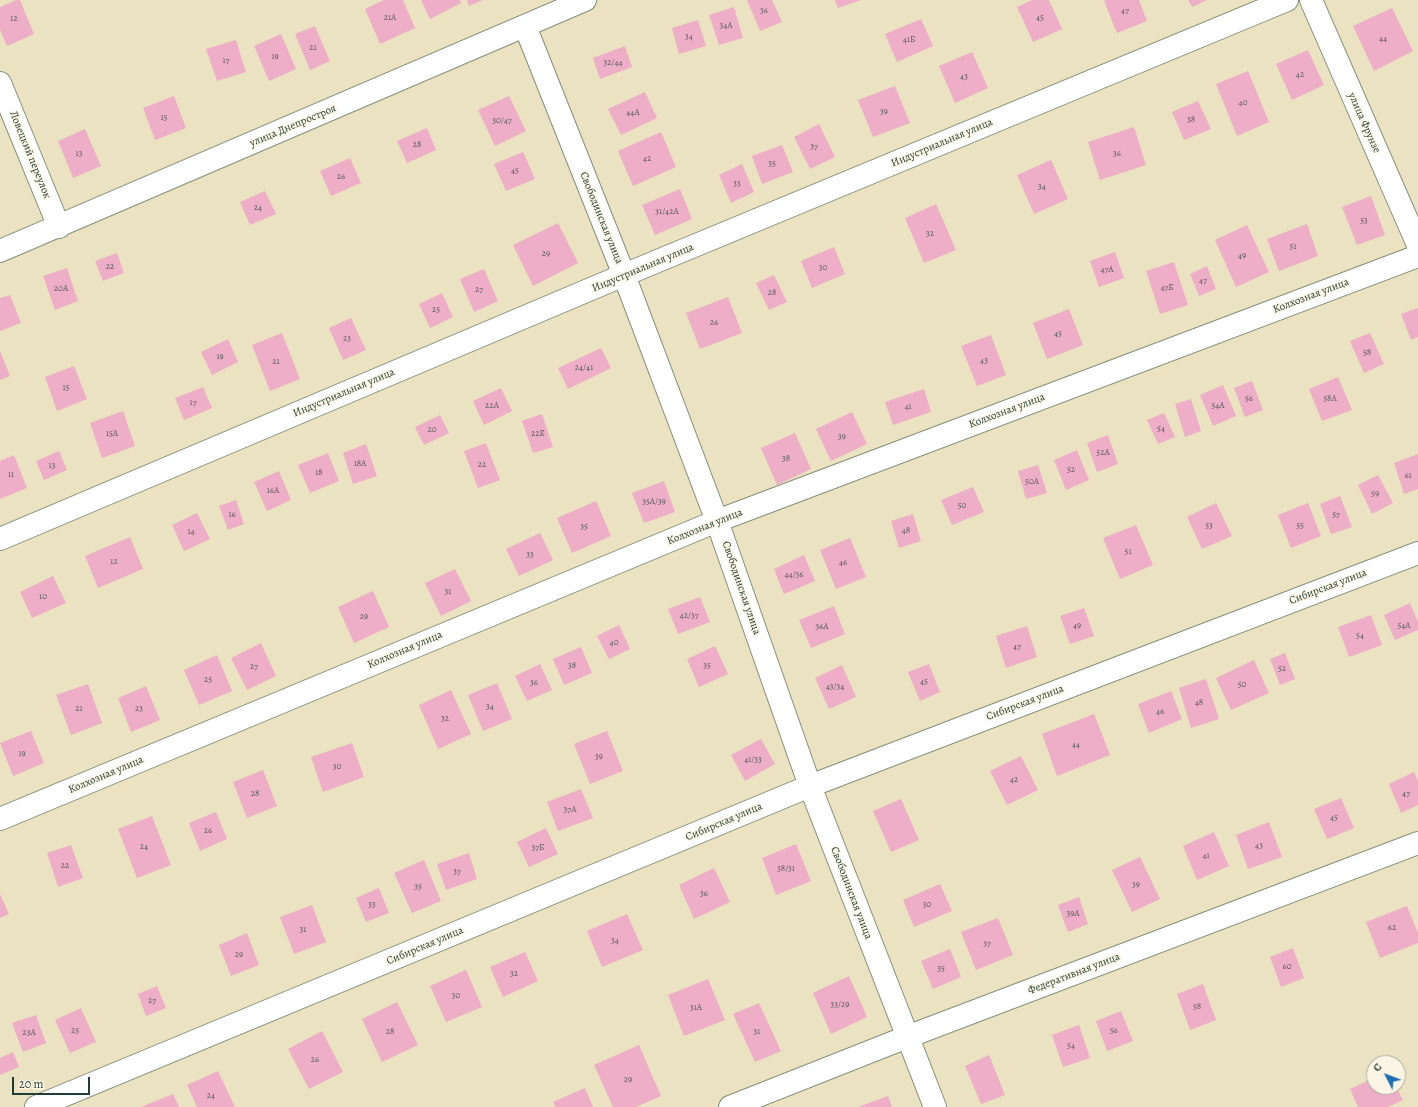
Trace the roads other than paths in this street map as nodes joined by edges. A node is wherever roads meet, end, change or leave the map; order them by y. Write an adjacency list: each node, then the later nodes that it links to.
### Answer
1 (585, 0): 4 (street, улица Днепростроя)
2 (1288, 0): 11 (street, Индустриальная улица)
3 (1311, 0): 8 (street, улица Фрунзе)
4 (562, 5): 5 (street, улица Днепростроя)
5 (525, 26): 7 (street, улица Днепростроя); 11 (street, Свободинская улица)
6 (0, 84): 7 (street, Ловецкий переулок)
7 (59, 227): 9 (street, улица Днепростроя)
8 (1418, 245)
9 (0, 251)
10 (1418, 256): 12 (street, Колхозная улица)
11 (624, 275): 12 (street, Свободинская улица); 13 (street, Индустриальная улица)
12 (717, 521): 15 (street, Свободинская улица); 16 (street, Колхозная улица)
13 (0, 539)
14 (1418, 553): 15 (street, Сибирская улица)
15 (810, 786): 18 (street, Свободинская улица); 19 (street, Сибирская улица)
16 (0, 819)
17 (1418, 843): 18 (street, Федеративная улица)
18 (907, 1037): 20 (street, Федеративная улица); 21 (street, Свободинская улица)
19 (36, 1107)
20 (730, 1107)
21 (935, 1107)

